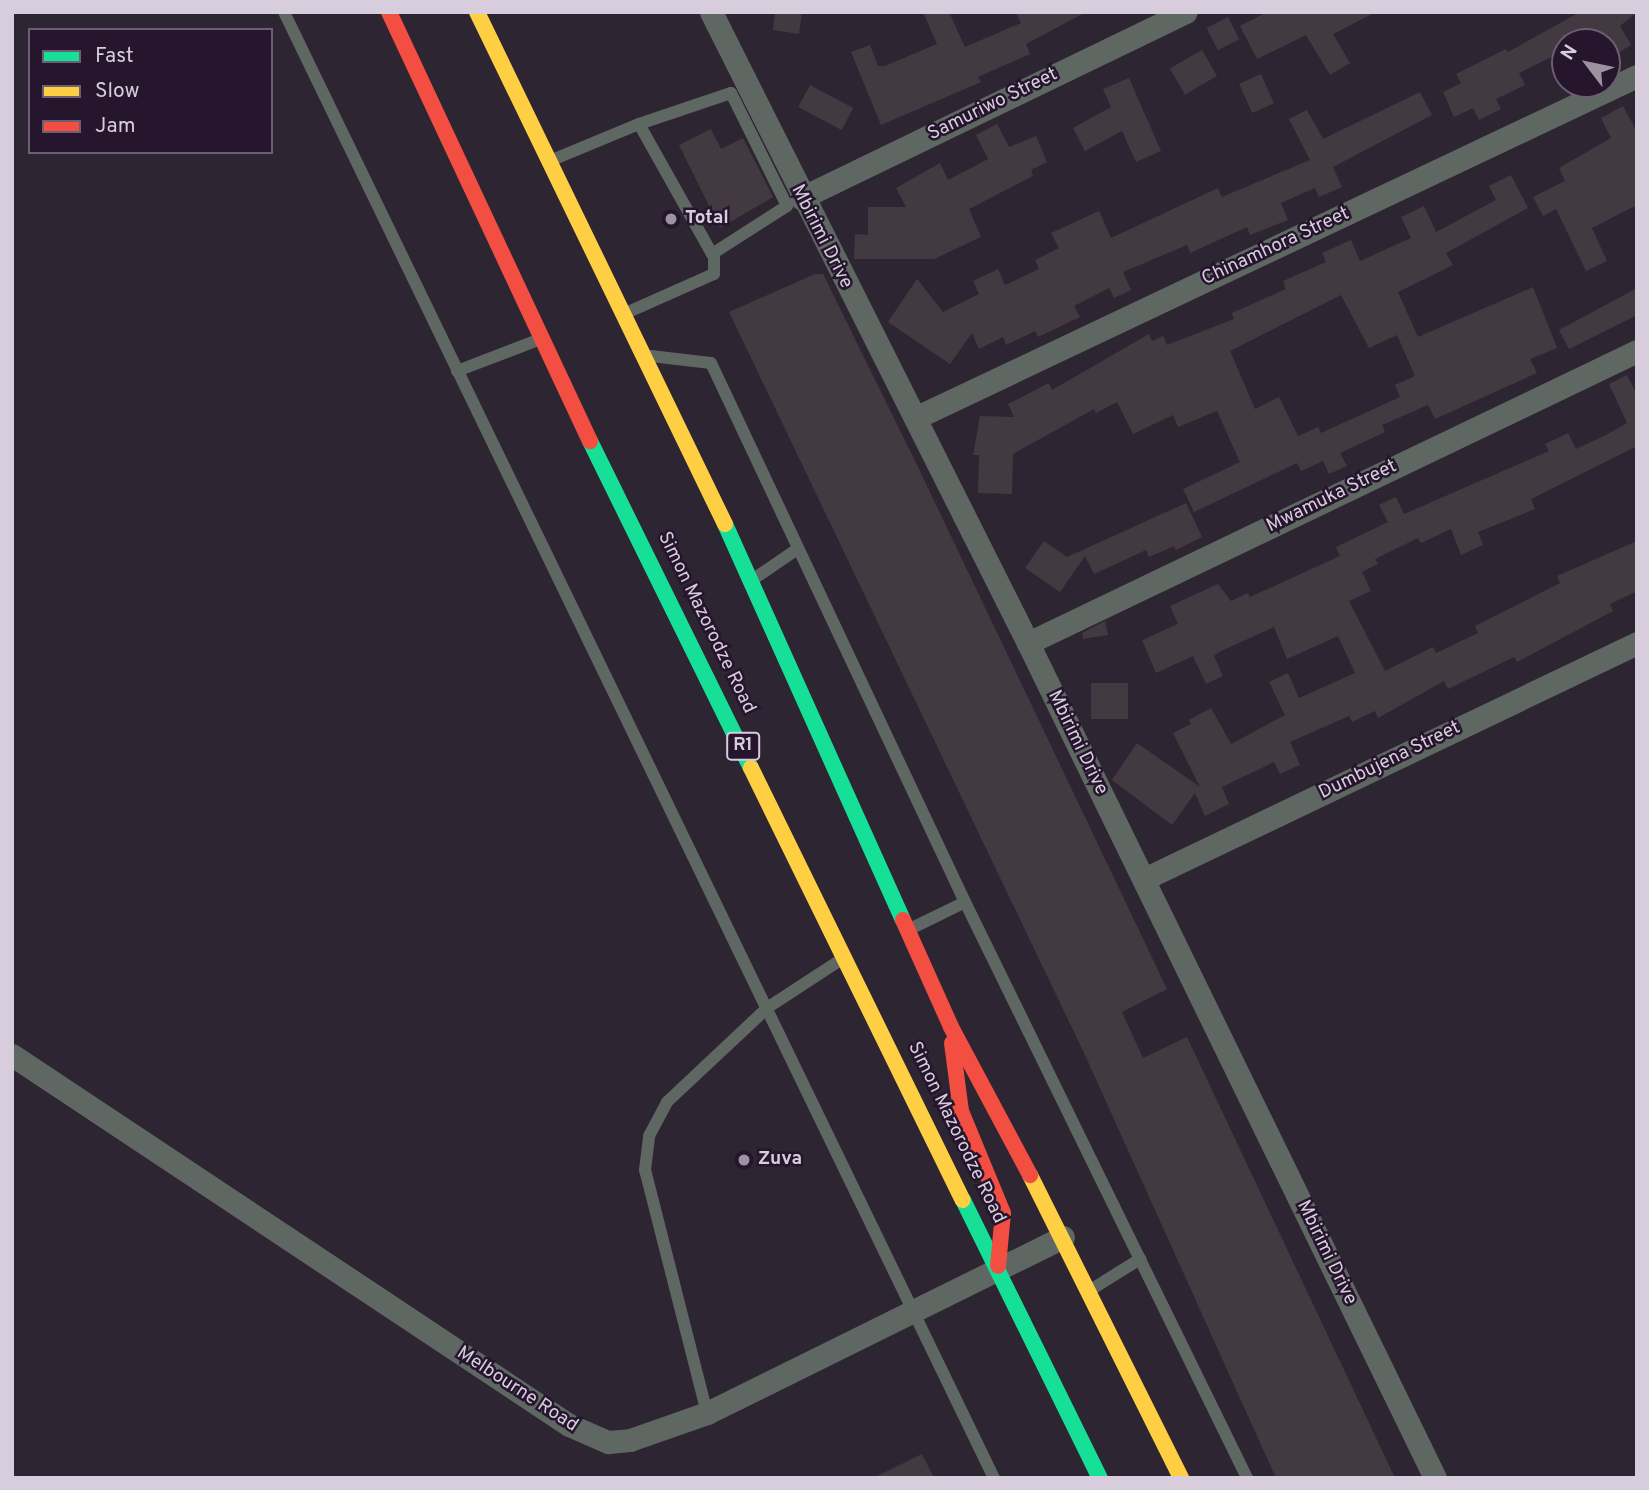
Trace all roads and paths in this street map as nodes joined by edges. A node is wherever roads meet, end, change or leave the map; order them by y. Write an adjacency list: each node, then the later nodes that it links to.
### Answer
1 (284, 12): 15 (lane)
2 (389, 12): 12 (highway, Simon Mazorodze Road / R1)
3 (477, 12): 8 (highway)
4 (711, 12): 9 (street, Mbirimi Drive)
5 (1185, 12): 9 (street, Samuriwo Street)
6 (1637, 76): 16 (street, Chinamhora Street)
7 (639, 124): 8 (lane); 10 (lane); 10 (lane)
8 (549, 161): 11 (highway)
9 (801, 198): 16 (street, Mbirimi Drive)
10 (714, 254): 11 (lane)
11 (622, 314): 14 (highway)
12 (540, 338): 15 (lane); 24 (highway, Simon Mazorodze Road / R1)
13 (1637, 352): 19 (street, Mwamuka Street)
14 (642, 355): 17 (lane); 18 (highway)
15 (457, 372): 25 (lane)
16 (915, 418): 19 (street, Mbirimi Drive)
17 (796, 550): 18 (lane); 22 (lane)
18 (752, 580): 23 (highway)
19 (1028, 643): 21 (street, Mbirimi Drive)
20 (1637, 643): 21 (street, Dumbujena Street)
21 (1144, 879): 38 (street, Mbirimi Drive)
22 (965, 902): 23 (lane); 29 (lane)
23 (905, 931): 26 (highway)
24 (845, 957): 25 (lane); 30 (highway, Simon Mazorodze Road / R1)
25 (767, 1008): 32 (lane); 33 (lane)
26 (951, 1027): 28 (highway); 30 (highway)
27 (12, 1055): 33 (street, Melbourne Road)
28 (1063, 1237): 30 (street, Melbourne Road); 31 (highway)
29 (1140, 1259): 31 (lane); 37 (lane)
30 (998, 1266): 32 (street, Melbourne Road); 35 (highway, Simon Mazorodze Road / R1)
31 (1089, 1291): 36 (highway)
32 (914, 1309): 33 (street, Melbourne Road); 34 (lane)
33 (708, 1413)
34 (994, 1478)
35 (1100, 1478)
36 (1181, 1478)
37 (1247, 1478)
38 (1435, 1478)

